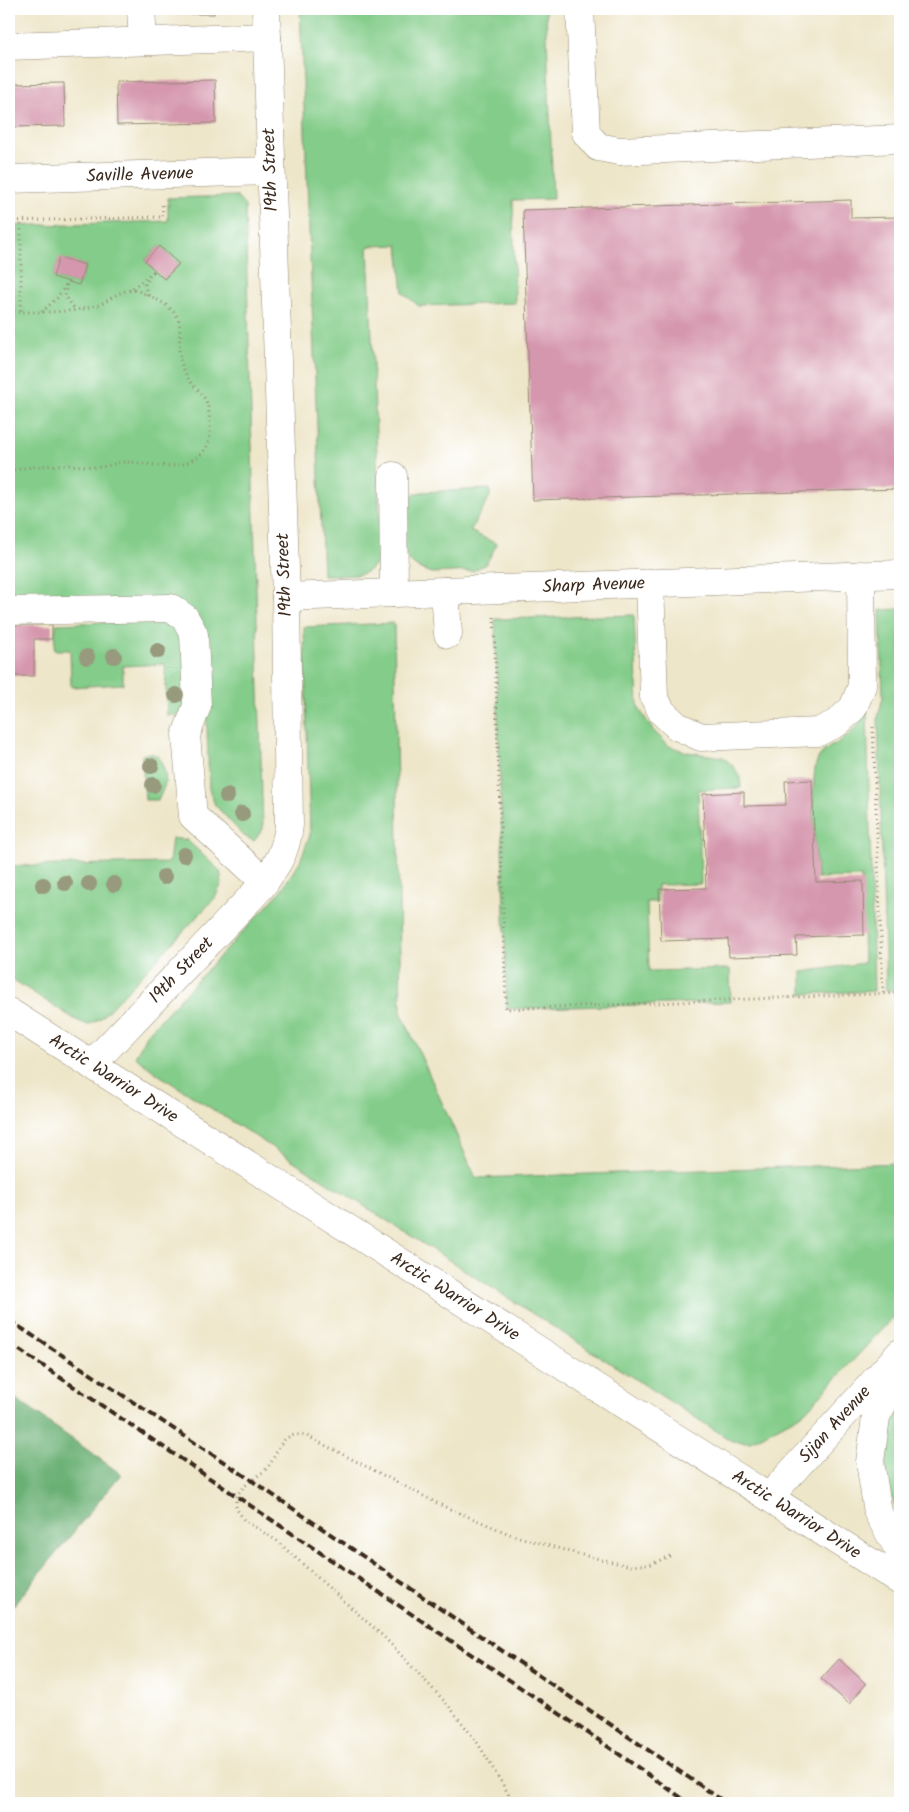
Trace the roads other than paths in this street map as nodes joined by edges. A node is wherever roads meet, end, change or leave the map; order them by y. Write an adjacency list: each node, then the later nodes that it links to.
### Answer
1 (141, 9): 5 (street)
2 (266, 9): 4 (street, 19th Street)
3 (580, 9): 7 (street)
4 (267, 36): 5 (street); 8 (street, 19th Street)
5 (143, 41): 6 (street)
6 (9, 46)
7 (900, 139)
8 (271, 171): 9 (street, Saville Avenue); 16 (street, 19th Street)
9 (9, 179)
10 (393, 476): 15 (street)
11 (900, 574): 12 (street, Sharp Avenue)
12 (861, 575): 13 (street, Sharp Avenue); 13 (street)
13 (650, 583): 14 (street, Sharp Avenue)
14 (445, 591): 15 (street, Sharp Avenue); 18 (street)
15 (394, 593): 16 (street, Sharp Avenue)
16 (286, 597): 19 (street, 19th Street)
17 (9, 611): 19 (street)
18 (447, 626)
19 (265, 882): 21 (street, 19th Street)
20 (9, 1012): 21 (street, Arctic Warrior Drive)
21 (91, 1065): 24 (street, Arctic Warrior Drive)
22 (900, 1353): 24 (street, Sijan Avenue)
23 (900, 1370): 25 (street)
24 (769, 1497): 26 (street, Arctic Warrior Drive)
25 (900, 1552)
26 (900, 1581)

